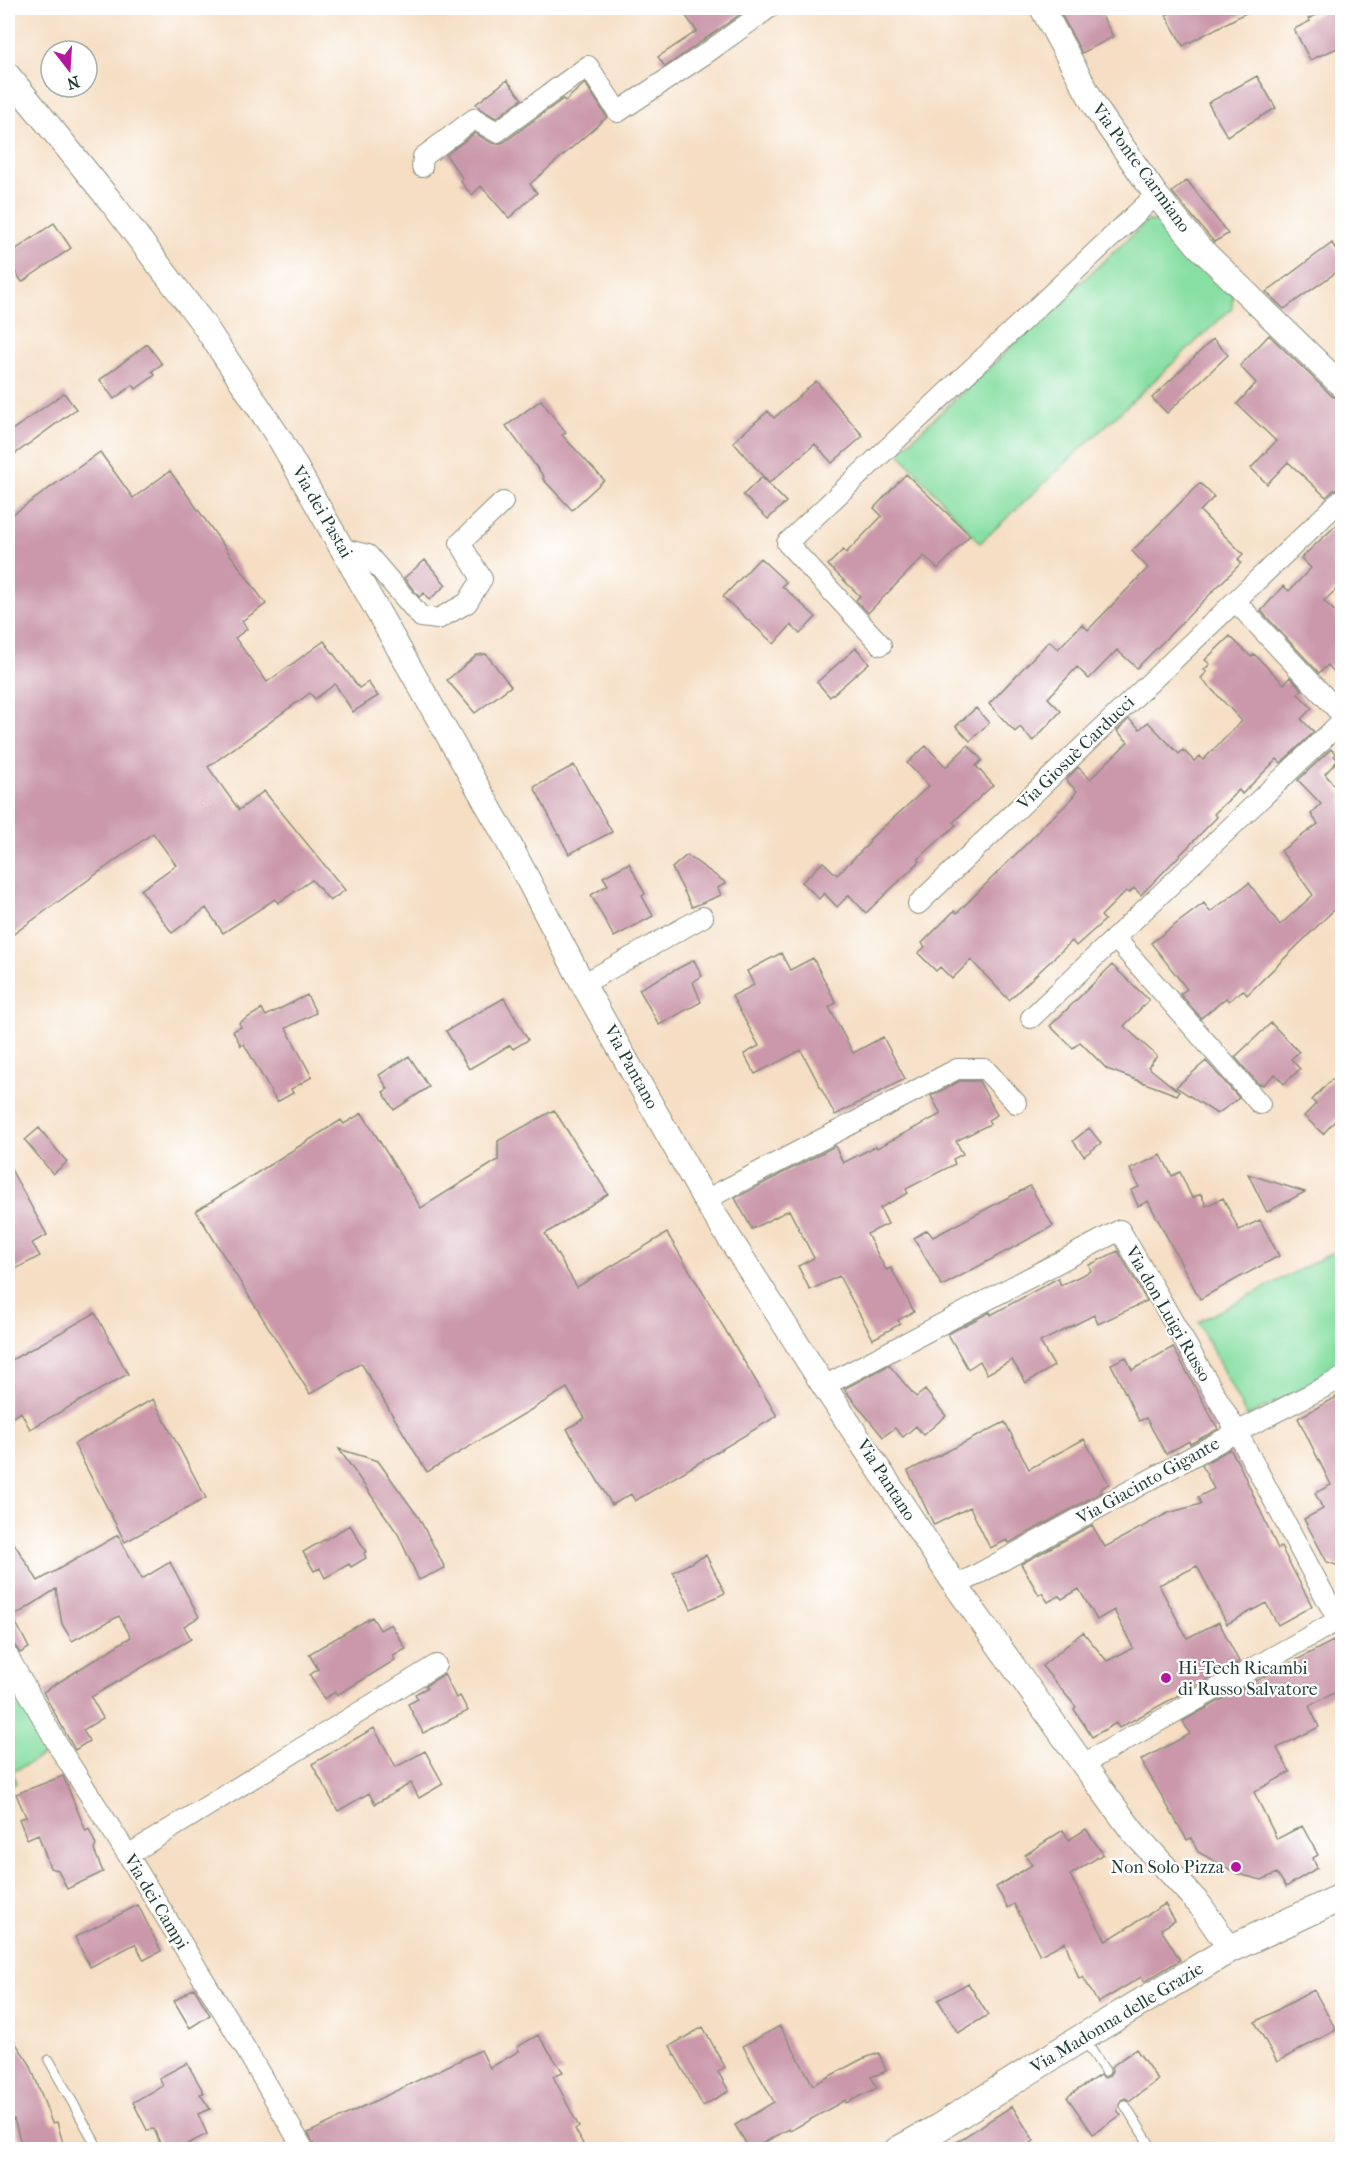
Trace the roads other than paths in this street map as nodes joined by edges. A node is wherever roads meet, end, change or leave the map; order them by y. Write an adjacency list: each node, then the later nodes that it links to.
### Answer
1 (769, 8): 4 (street)
2 (1042, 8): 5 (street, Via Ponte Carmiano)
3 (8, 75): 9 (street, Via dei Pastai)
4 (422, 167)
5 (1156, 195): 6 (street, Via Ponte Carmiano); 11 (street)
6 (1342, 386)
7 (1342, 499): 10 (street, Via Giosuè Carducci)
8 (503, 502): 9 (street)
9 (343, 549): 17 (street, Via dei Pastai)
10 (1235, 601): 12 (street); 14 (street, Via Giosuè Carducci)
11 (881, 645)
12 (1342, 715)
13 (1342, 721): 16 (street)
14 (918, 904)
15 (704, 917): 17 (street)
16 (1115, 938): 18 (street); 20 (street)
17 (584, 984): 21 (street, Via Pantano)
18 (1031, 1018)
19 (1016, 1103): 21 (street)
20 (1260, 1104)
21 (705, 1200): 23 (street, Via Pantano)
22 (1342, 1378): 24 (street, Via Giacinto Gigante)
23 (825, 1386): 24 (street, Via don Luigi Russo); 25 (street, Via Pantano)
24 (1237, 1432): 25 (street, Via Giacinto Gigante); 26 (street, Via don Luigi Russo)
25 (956, 1586): 29 (street, Via Pantano)
26 (1341, 1622): 29 (street)
27 (8, 1656): 30 (street, Via dei Campi)
28 (436, 1665): 30 (street)
29 (1083, 1764): 32 (street, Via Pantano)
30 (128, 1855): 39 (street, Via dei Campi)
31 (1342, 1897): 32 (main road, Via Madonna delle Grazie)
32 (1230, 1949): 33 (main road, Via Madonna delle Grazie)
33 (1083, 2037): 35 (lane); 37 (main road, Via Madonna delle Grazie)
34 (49, 2060): 38 (lane)
35 (1105, 2071)
36 (1125, 2104): 40 (lane)
37 (906, 2148)
38 (99, 2150)
39 (304, 2150)
40 (1153, 2150)

